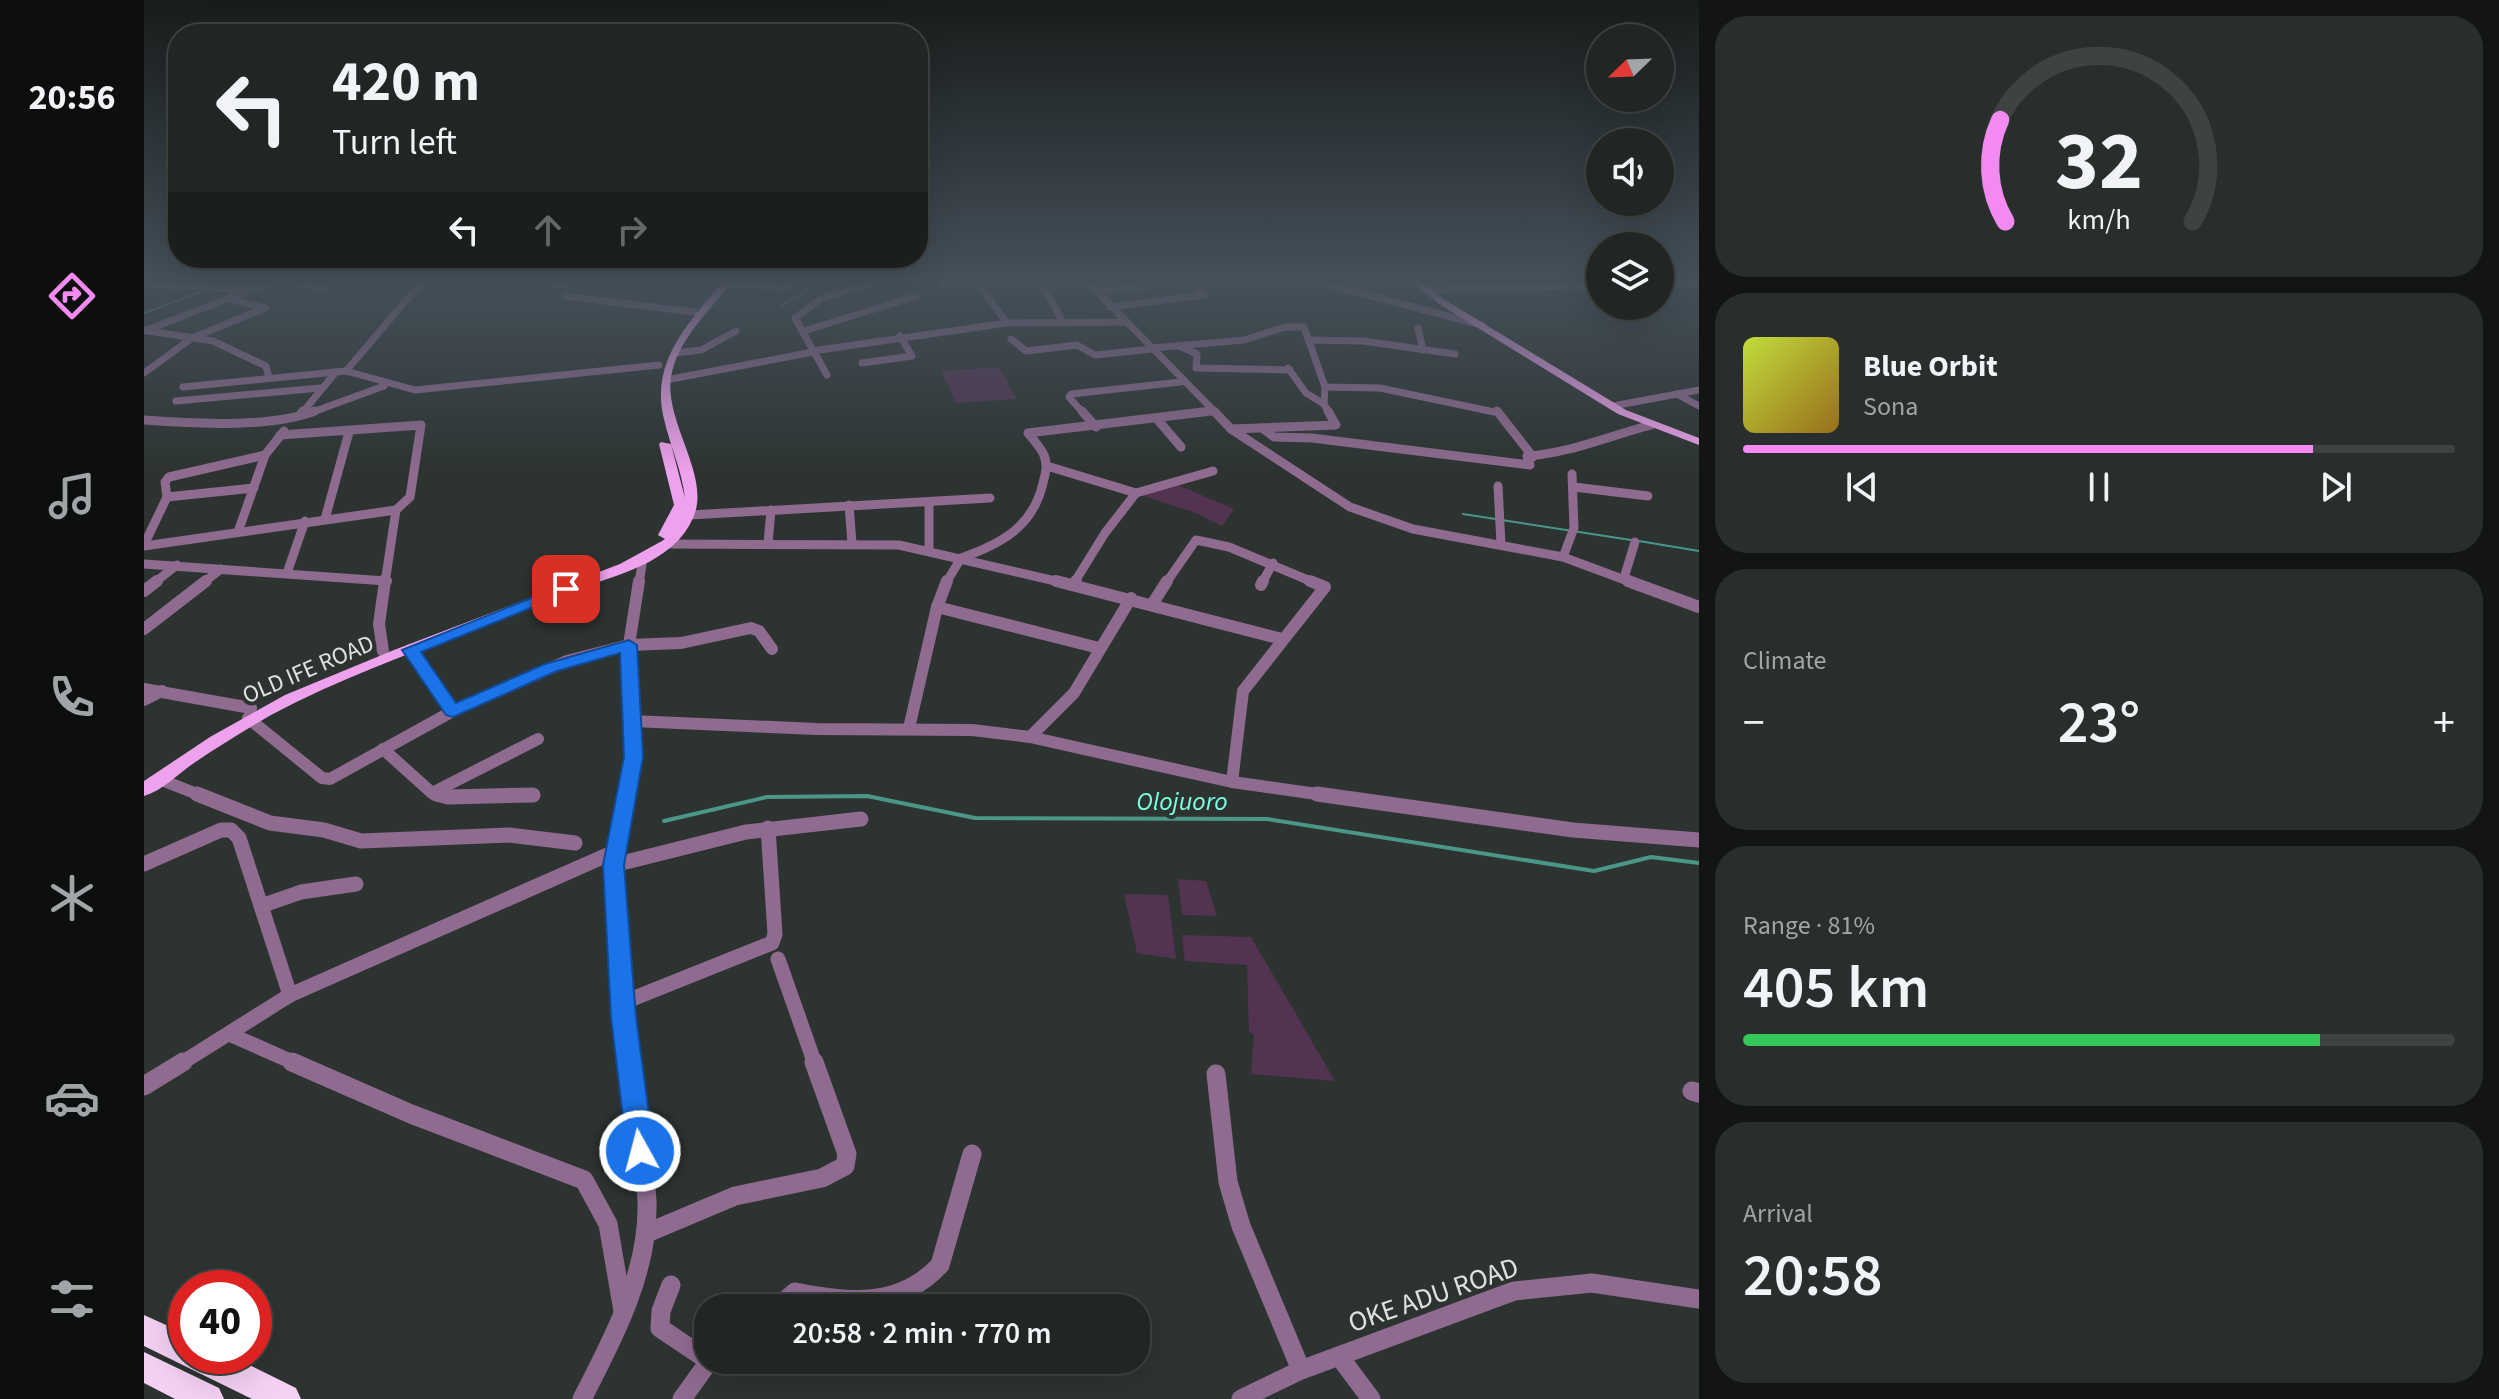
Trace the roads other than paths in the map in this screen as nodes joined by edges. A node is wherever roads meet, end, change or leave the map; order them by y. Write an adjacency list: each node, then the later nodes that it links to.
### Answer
1 (186, 342): 27 (street)
2 (214, 342): 29 (street)
3 (367, 342): 25 (street)
4 (676, 342): 24 (main road)
5 (681, 342): 21 (main road)
6 (715, 342): 21 (street)
7 (809, 342): 20 (street)
8 (863, 342): 20 (street)
9 (904, 342): 23 (street)
10 (1015, 342): 18 (street)
11 (1146, 342): 18 (street)
12 (1213, 342): 17 (street)
13 (1309, 342): 35 (street)
14 (1372, 342): 19 (street)
15 (1421, 342): 19 (street)
16 (1510, 342): 42 (main road)
17 (1176, 345): 18 (street); 41 (street)
18 (1152, 349): 32 (street)
19 (1423, 350): 22 (street)
20 (812, 351): 28 (street); 30 (street)
21 (675, 353): 30 (main road)
22 (1455, 354)
23 (862, 363)
24 (659, 365): 33 (street); 106 (main road, OLD IFE ROAD)
25 (341, 371): 29 (street); 33 (street); 36 (street)
26 (231, 372): 31 (street)
27 (144, 373)
28 (827, 375)
29 (269, 378): 31 (street)
30 (666, 380): 72 (main road)
31 (227, 382): 34 (street); 39 (street)
32 (1181, 382): 44 (street); 49 (street)
33 (384, 386): 45 (street)
34 (183, 387)
35 (1325, 387): 41 (street); 57 (street)
36 (320, 388): 39 (street); 45 (street)
37 (1699, 390): 38 (street)
38 (1677, 394): 42 (street); 43 (street)
39 (219, 397): 40 (street)
40 (176, 401)
41 (1324, 404): 50 (street)
42 (1613, 406): 48 (main road)
43 (1699, 406)
44 (1212, 411): 46 (street); 51 (street)
45 (299, 417): 47 (street); 53 (street)
46 (1157, 419): 49 (street); 55 (street)
47 (144, 420)
48 (1651, 425): 54 (main road); 57 (street)
49 (1096, 427): 58 (street)
50 (1262, 428): 51 (street); 57 (street)
51 (1231, 429): 80 (street)
52 (349, 432): 53 (street); 70 (street); 73 (street)
53 (280, 435): 56 (street)
54 (1699, 442)
55 (1181, 447)
56 (265, 455): 63 (street); 66 (street)
57 (1533, 457)
58 (1047, 466): 64 (street); 85 (street)
59 (1213, 471): 64 (street)
60 (1572, 474): 62 (street)
61 (1498, 486): 80 (street)
62 (1574, 487): 65 (street); 83 (street)
63 (254, 488): 66 (street); 75 (street)
64 (1136, 493): 93 (street)
65 (1648, 496)
66 (167, 497): 81 (street)
67 (990, 498): 68 (street)
68 (929, 502): 69 (street); 82 (street)
69 (849, 505): 71 (street); 78 (street)
70 (396, 510): 73 (street); 92 (street)
71 (771, 510): 72 (street); 77 (street)
72 (690, 515): 79 (main road, OLD IFE ROAD)
73 (325, 519): 74 (street)
74 (305, 521): 75 (street); 90 (street)
75 (238, 532): 81 (street)
76 (1635, 542): 91 (street)
77 (768, 543): 78 (street); 79 (street)
78 (852, 543): 82 (street)
79 (667, 544): 84 (main road, OLD IFE ROAD)
80 (1501, 544): 83 (street)
81 (144, 546)
82 (929, 551): 85 (street)
83 (1563, 557): 91 (street)
84 (643, 558): 102 (street); 105 (main road, OLD IFE ROAD)
85 (961, 558): 93 (street); 98 (street)
86 (1273, 563): 94 (street); 97 (street); 101 (street)
87 (144, 564): 88 (street)
88 (177, 565): 89 (street); 95 (street)
89 (221, 569): 90 (street); 100 (street)
90 (287, 573): 92 (street)
91 (1624, 578): 99 (street)
92 (386, 581): 106 (street)
93 (1073, 585): 96 (street)
94 (1261, 585)
95 (144, 591)
96 (1131, 598): 97 (street); 103 (street)
97 (1153, 603): 101 (street)
98 (937, 607): 103 (street); 114 (street)
99 (1699, 607)
100 (144, 629)
101 (1282, 639): 119 (street)
102 (629, 645): 104 (street); 111 (street); 113 (street)
103 (1099, 648): 115 (street)
104 (772, 649)
105 (410, 650): 107 (main road, OLD IFE ROAD); 111 (street)
106 (383, 651): 107 (main road, OLD IFE ROAD)
107 (343, 671): 112 (main road, OLD IFE ROAD)
108 (144, 689): 109 (street)
109 (162, 691): 110 (street); 112 (street)
110 (144, 700)
111 (453, 711): 117 (street)
112 (250, 713): 117 (street); 118 (main road, OLD IFE ROAD)
113 (632, 721): 114 (street); 126 (street)
114 (909, 728): 115 (street)
115 (1030, 737): 119 (street)
116 (538, 739): 120 (street)
117 (383, 749): 120 (street)
118 (147, 780): 125 (street)
119 (1232, 782): 124 (street)
120 (432, 793): 121 (street)
121 (533, 795)
122 (861, 819): 123 (street)
123 (768, 828): 126 (street); 132 (street)
124 (1699, 840)
125 (575, 843)
126 (614, 858): 131 (street); 132 (street)
127 (144, 864): 129 (street)
128 (356, 884): 129 (street)
129 (261, 906): 131 (street)
130 (778, 959): 137 (street)
131 (290, 995): 133 (street)
132 (622, 1003): 137 (street)
133 (229, 1034): 135 (street); 141 (street)
134 (1216, 1074): 147 (street)
135 (144, 1086)
136 (972, 1154): 139 (street)
137 (647, 1233): 141 (street)
138 (671, 1285): 144 (street)
139 (892, 1294)
140 (1699, 1299): 145 (street, OKE ADU ROAD)
141 (623, 1314): 152 (street)
142 (144, 1330): 143 (highway)
143 (168, 1341)
144 (694, 1350)
145 (1339, 1356): 147 (street, OKE ADU ROAD); 155 (street)
146 (144, 1367): 150 (highway)
147 (1301, 1370): 154 (street, OKE ADU ROAD)
148 (234, 1374): 151 (highway)
149 (699, 1374): 153 (street)
150 (208, 1399)
151 (285, 1399)
152 (582, 1399)
153 (682, 1399)
154 (1241, 1399)
155 (1371, 1399)

